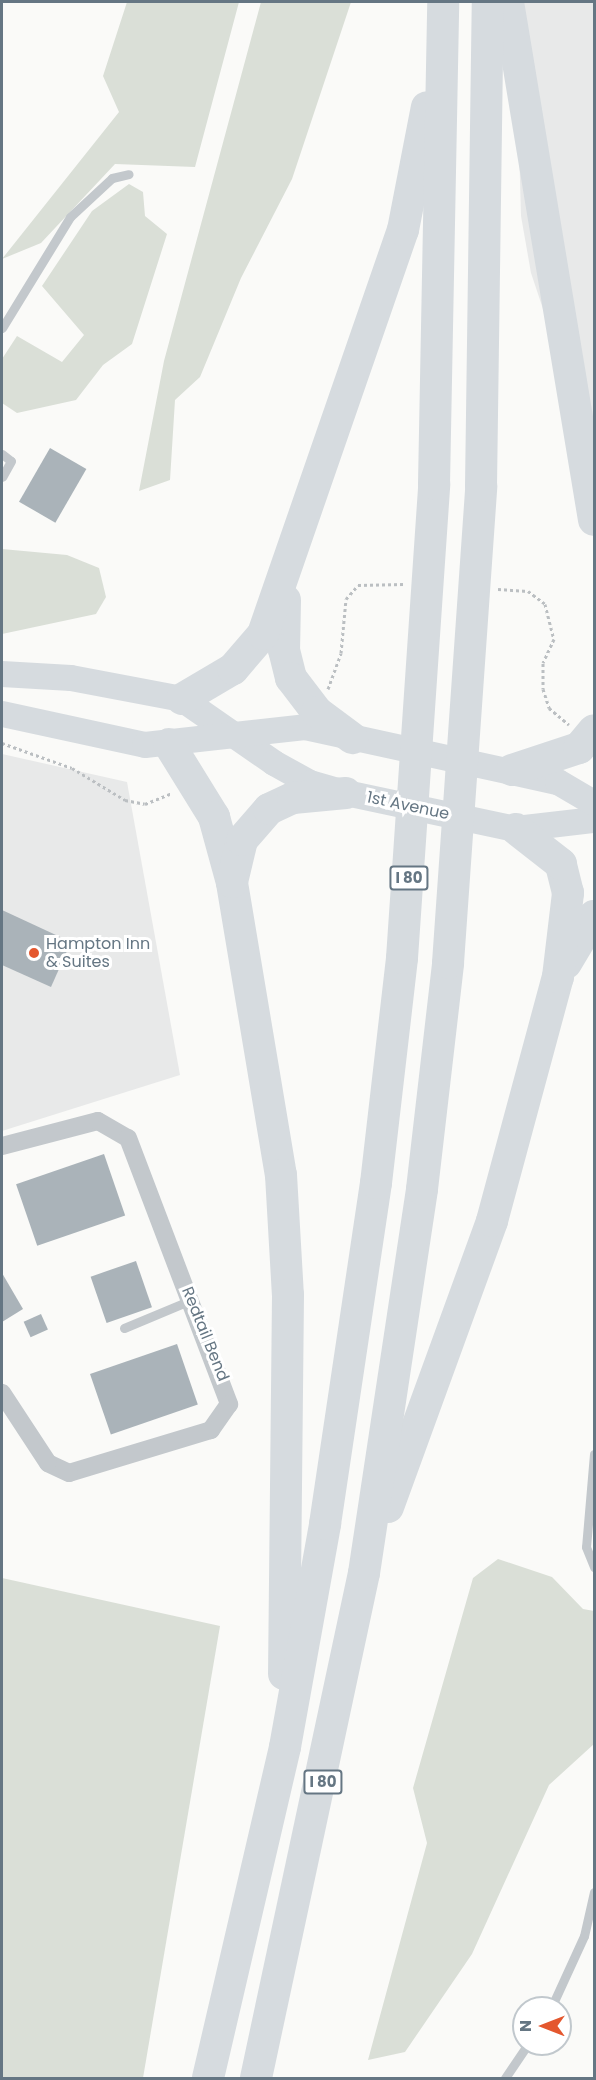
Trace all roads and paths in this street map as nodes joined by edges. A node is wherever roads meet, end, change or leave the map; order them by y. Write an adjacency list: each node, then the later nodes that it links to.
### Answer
1 (428, 2): 10 (highway)
2 (443, 2): 38 (highway, I 80)
3 (488, 2): 37 (highway, I 80)
4 (508, 2): 9 (highway)
5 (129, 174): 6 (lane)
6 (2, 328)
7 (2, 454): 8 (lane)
8 (2, 477)
9 (594, 520)
10 (290, 551): 15 (highway); 19 (highway)
11 (389, 583): 14 (path)
12 (528, 591): 17 (path)
13 (2, 675): 15 (main road, 1st Avenue)
14 (321, 696)
15 (182, 699): 18 (main road, 1st Avenue)
16 (2, 714): 21 (main road)
17 (584, 728): 22 (highway)
18 (235, 737): 19 (main road); 21 (main road); 24 (main road, 1st Avenue)
19 (352, 738): 22 (main road)
20 (2, 743): 23 (path)
21 (169, 744): 28 (highway)
22 (512, 770): 25 (main road)
23 (180, 787)
24 (346, 793): 27 (main road, 1st Avenue); 28 (highway)
25 (594, 802)
26 (594, 820): 27 (main road, 1st Avenue)
27 (510, 828): 30 (highway)
28 (232, 883): 38 (highway)
29 (594, 916): 30 (highway)
30 (558, 977): 37 (highway)
31 (2, 1146): 32 (street, Redtail Bend)
32 (192, 1300): 33 (lane); 34 (street, Redtail Bend)
33 (124, 1328)
34 (2, 1394)
35 (594, 1454): 36 (lane)
36 (594, 1567)
37 (364, 1573): 43 (highway, I 80)
38 (285, 1747): 42 (highway, I 80)
39 (594, 1892): 40 (lane)
40 (556, 1996)
41 (520, 2056): 44 (lane)
42 (207, 2079)
43 (256, 2079)
44 (505, 2079)

